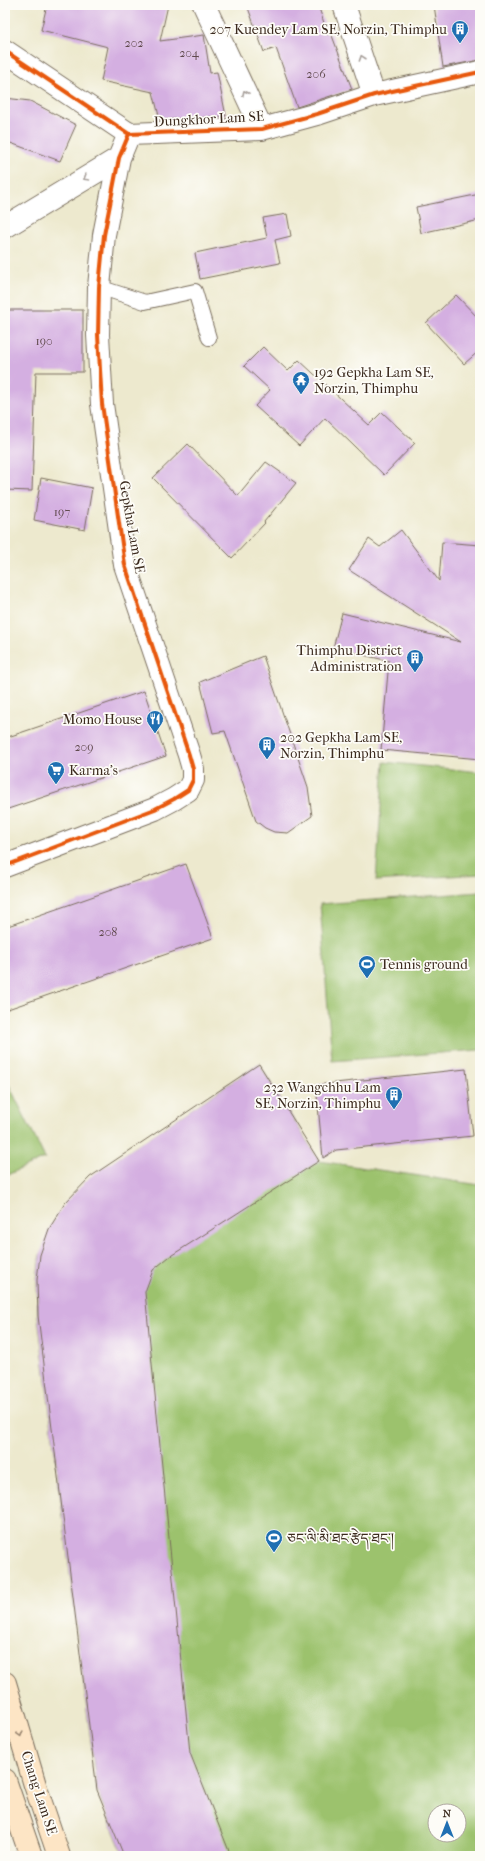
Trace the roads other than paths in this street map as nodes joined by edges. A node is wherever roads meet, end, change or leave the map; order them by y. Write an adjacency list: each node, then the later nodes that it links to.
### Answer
1 (204, 5): 6 (street, one-way to 1)
2 (344, 5): 5 (street, one-way to 2)
3 (5, 51): 7 (street)
4 (480, 72): 5 (street, Dungkhor Lam SE)
5 (374, 95): 6 (street, Dungkhor Lam SE)
6 (262, 129): 7 (street, Dungkhor Lam SE)
7 (129, 134): 8 (street, Gepkha Lam SE)
8 (119, 158): 9 (street, one-way to 9); 10 (street, Gepkha Lam SE)
9 (5, 227)
10 (99, 287): 11 (lane); 12 (street, Gepkha Lam SE)
11 (209, 338)
12 (5, 866)
13 (5, 1683): 16 (main road, Chang Lam SE, one-way to 16)
14 (5, 1780): 15 (main road, Chang Lam SE)
15 (31, 1856)
16 (59, 1856)

